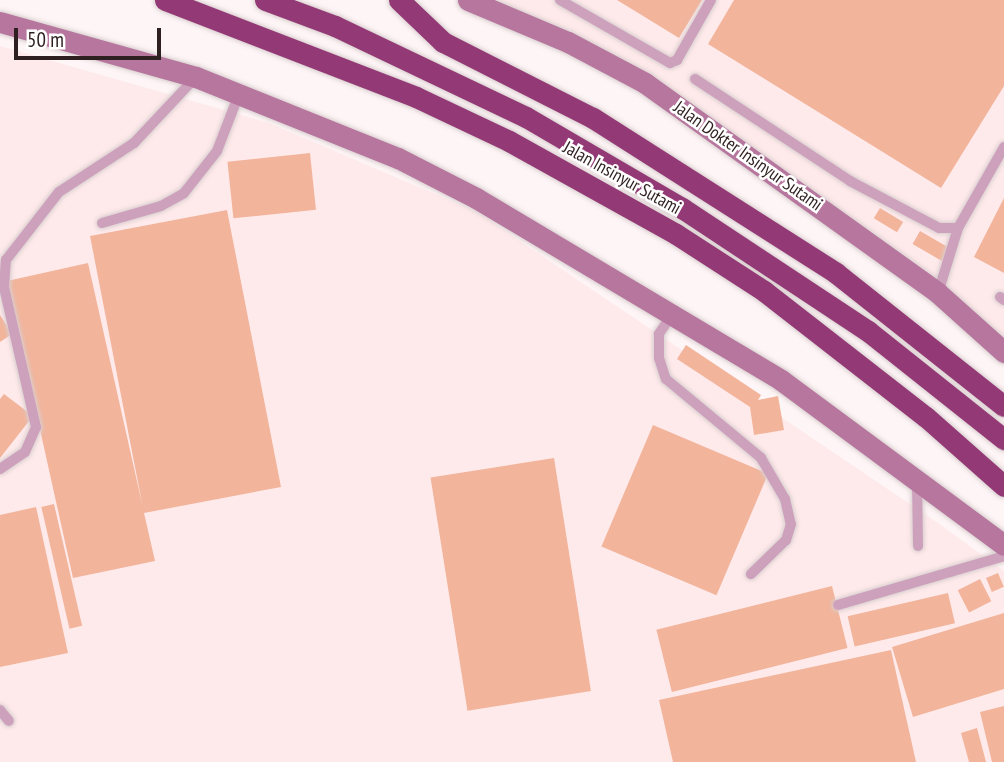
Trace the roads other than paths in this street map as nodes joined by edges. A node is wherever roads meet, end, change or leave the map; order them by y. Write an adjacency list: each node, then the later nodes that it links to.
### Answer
1 (165, 0): 21 (highway, Jalan Insinyur Sutami)
2 (265, 0): 18 (highway, Jalan Insinyur Sutami)
3 (400, 0): 17 (highway)
4 (468, 0): 14 (street, Jalan Dokter Insinyur Sutami)
5 (560, 0): 6 (lane)
6 (712, 0)
7 (0, 22): 8 (street)
8 (196, 78): 10 (street); 19 (lane)
9 (695, 79): 13 (lane)
10 (239, 94): 12 (lane); 15 (street)
11 (1004, 147): 13 (lane)
12 (102, 222)
13 (958, 229): 14 (lane)
14 (938, 293): 16 (street, Jalan Dokter Insinyur Sutami)
15 (671, 316): 20 (street); 25 (lane)
16 (1004, 352)
17 (1004, 406)
18 (1004, 439)
19 (0, 469)
20 (917, 481): 22 (street); 23 (lane)
21 (1004, 486)
22 (1004, 545)
23 (918, 546)
24 (1004, 556): 26 (lane)
25 (751, 573)
26 (838, 606)
27 (0, 710): 28 (lane)
28 (9, 721)

